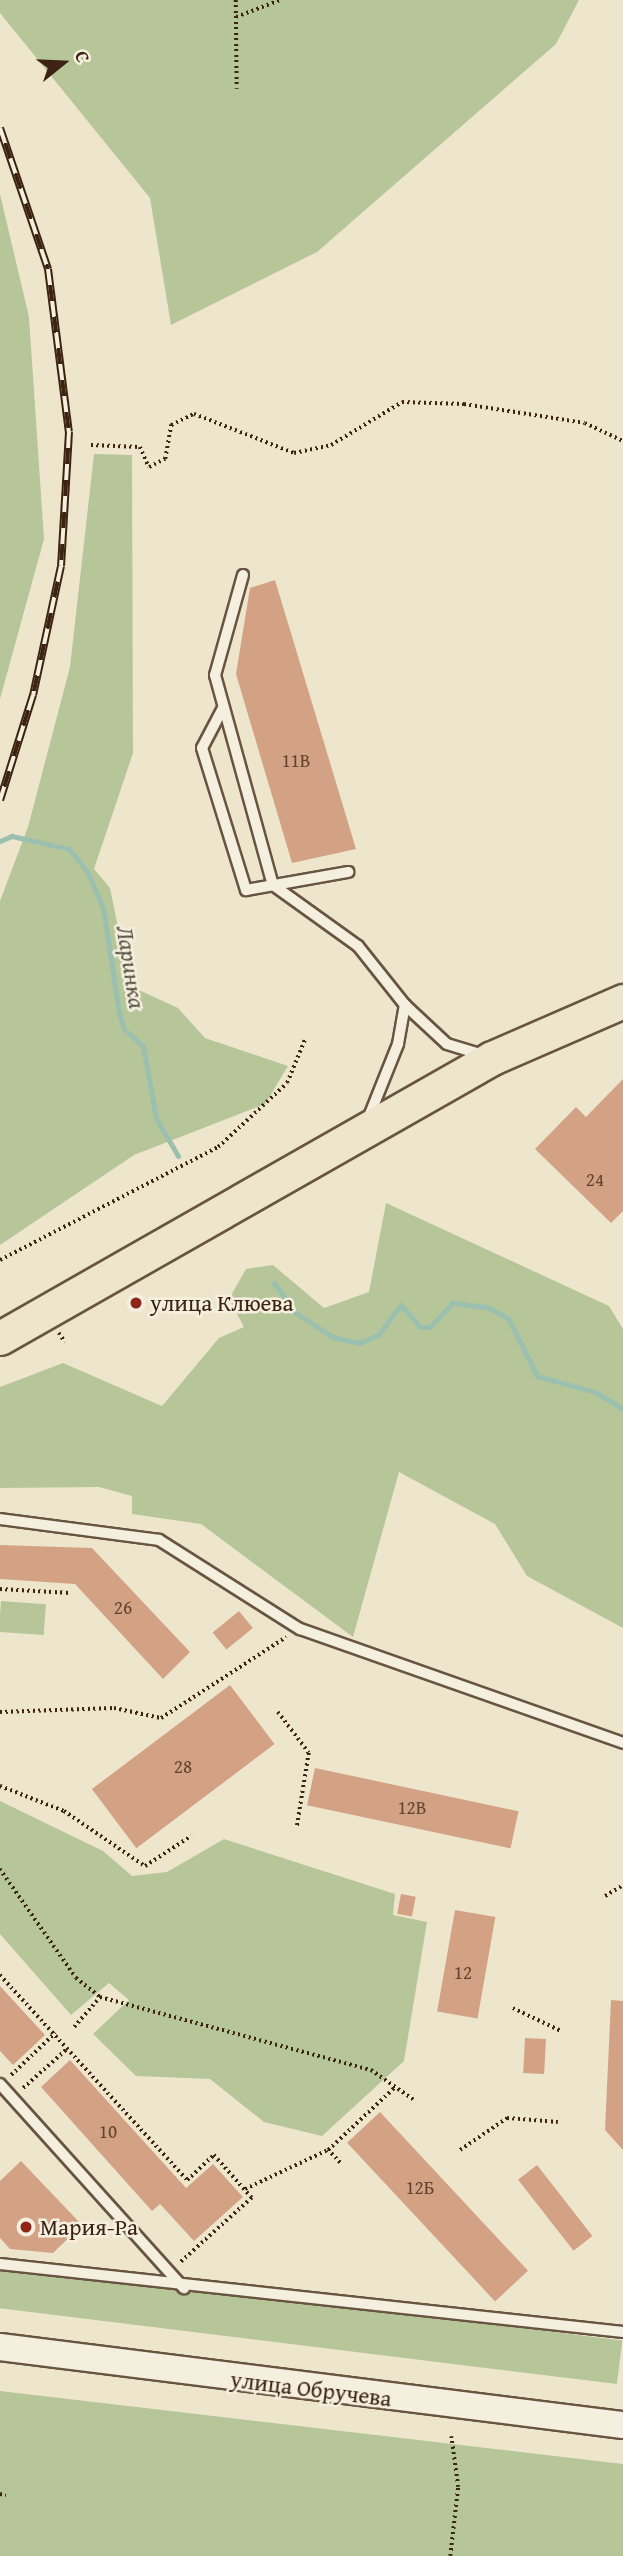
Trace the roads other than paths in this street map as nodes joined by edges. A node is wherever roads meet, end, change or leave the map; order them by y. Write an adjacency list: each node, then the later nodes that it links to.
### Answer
1 (243, 575): 2 (lane)
2 (223, 708): 4 (lane); 4 (lane)
3 (348, 872): 4 (lane)
4 (274, 885): 6 (lane)
5 (623, 1001): 7 (main road)
6 (405, 1005): 7 (lane); 8 (lane)
7 (492, 1058): 8 (main road)
8 (366, 1126): 9 (main road)
9 (0, 1338)
10 (0, 1519): 11 (lane)
11 (623, 1744)
12 (0, 2084): 14 (lane)
13 (0, 2264): 14 (lane)
14 (184, 2288): 15 (lane)
15 (623, 2332)
16 (0, 2347): 17 (street, улица Обручева)
17 (623, 2425)

